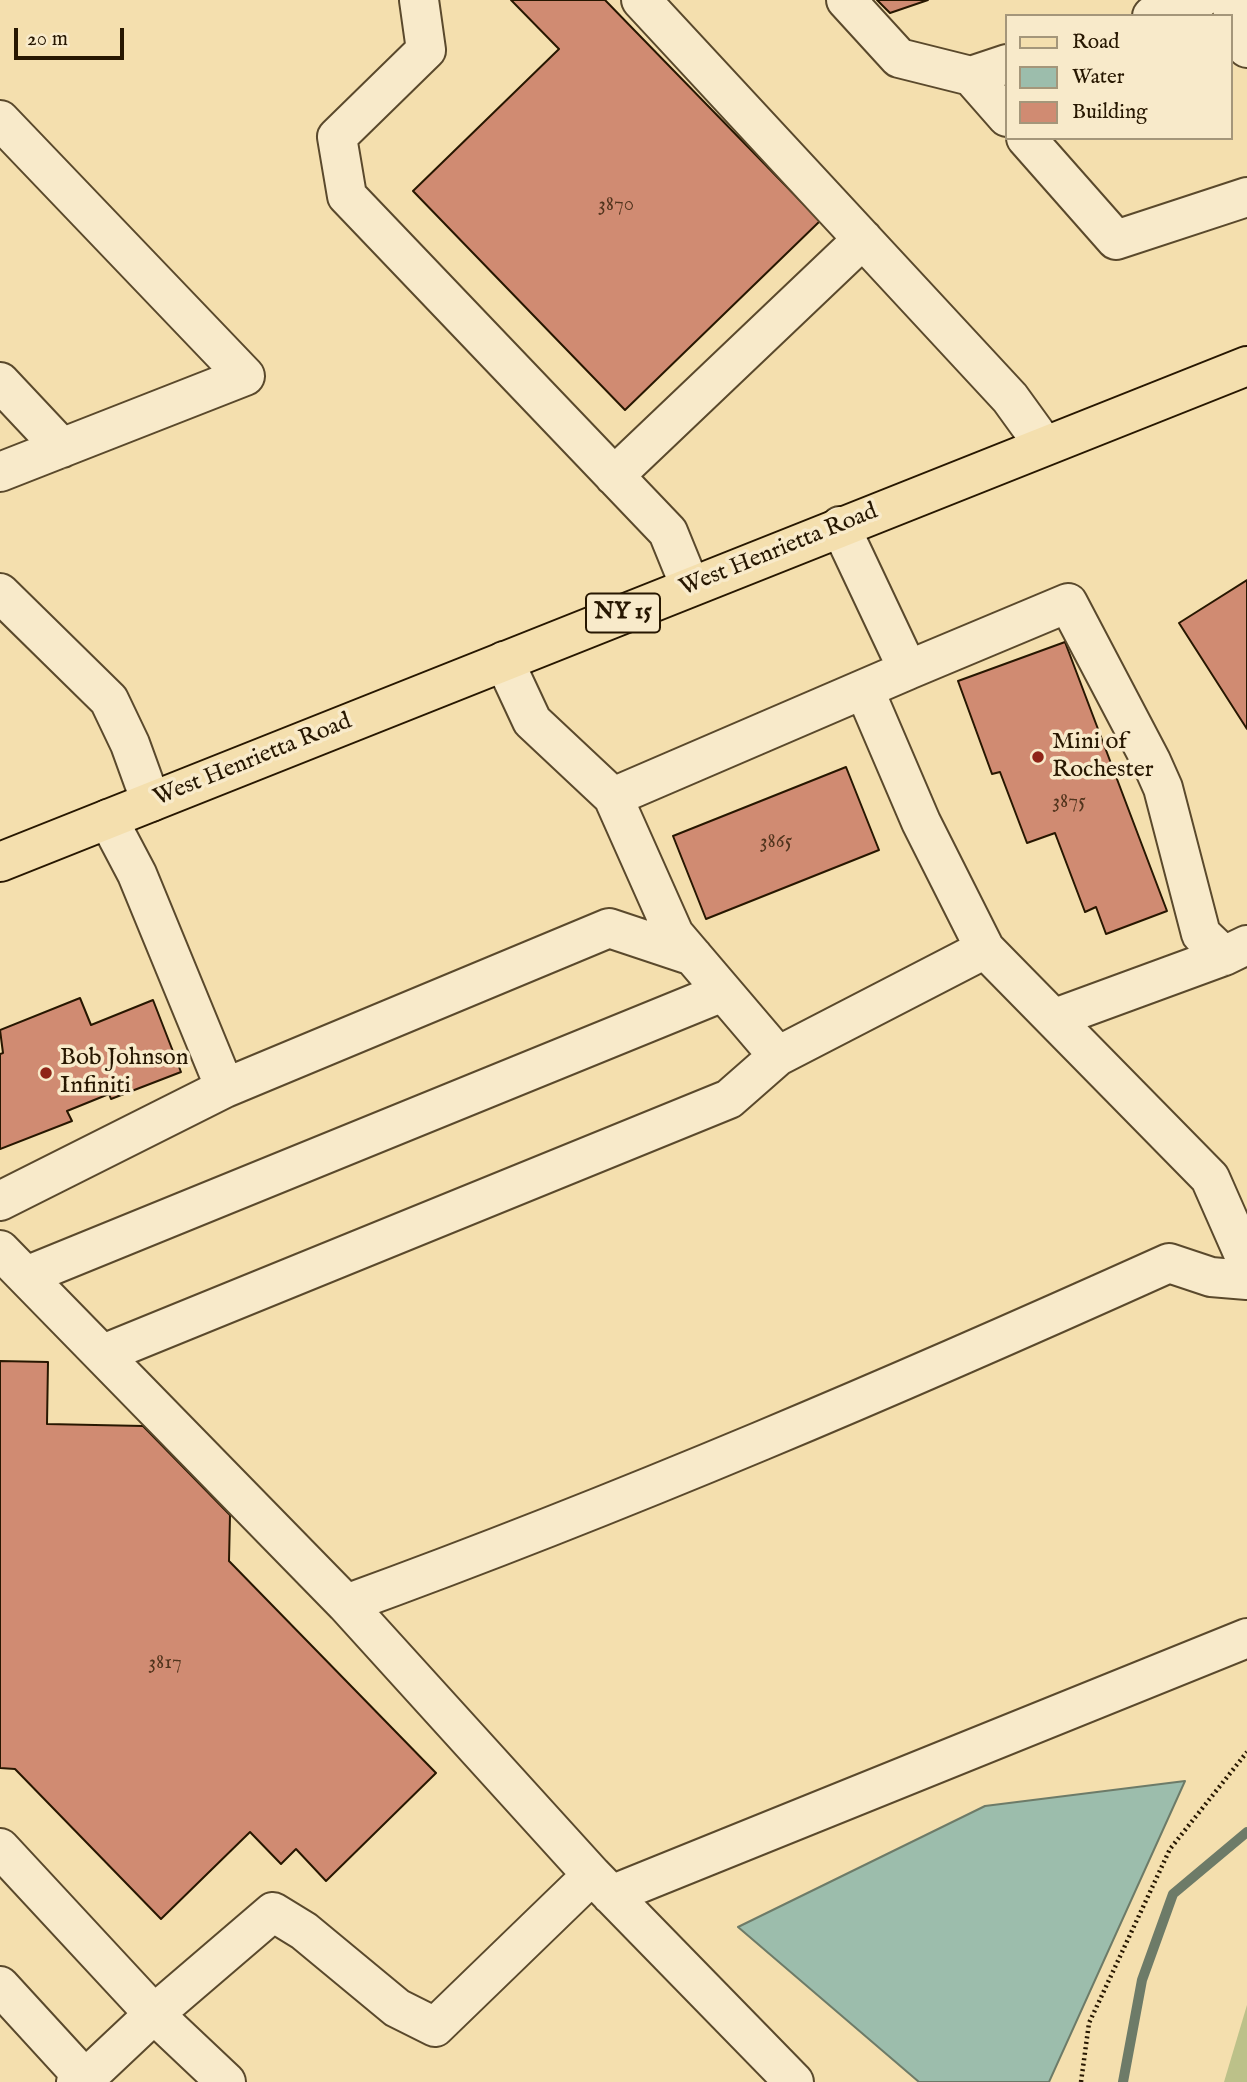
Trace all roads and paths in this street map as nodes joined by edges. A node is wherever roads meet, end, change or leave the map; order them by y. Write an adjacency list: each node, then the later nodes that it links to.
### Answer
1 (419, 0): 20 (street)
2 (641, 0): 14 (street)
3 (846, 0): 9 (street)
4 (1199, 0): 6 (street)
5 (1229, 0): 7 (street)
6 (1158, 14)
7 (1247, 48)
8 (1006, 64): 9 (street)
9 (971, 76): 10 (street)
10 (1006, 116)
11 (0, 120): 18 (street)
12 (1028, 140): 13 (street)
13 (1247, 197)
14 (863, 239): 17 (street); 20 (street)
15 (1247, 366): 17 (main road, West Henrietta Road / NY 15)
16 (0, 382): 18 (street)
17 (1044, 445): 21 (main road, West Henrietta Road / NY 15)
18 (62, 448): 19 (street)
19 (0, 472)
20 (614, 477): 22 (street)
21 (841, 526): 22 (main road, West Henrietta Road / NY 15); 25 (street)
22 (690, 586): 24 (main road, West Henrietta Road / NY 15)
23 (6, 611): 28 (street)
24 (504, 661): 27 (street); 28 (main road, West Henrietta Road / NY 15)
25 (908, 670): 26 (street); 32 (street)
26 (864, 689): 27 (street); 31 (street)
27 (613, 797): 33 (street)
28 (151, 802): 29 (main road, West Henrietta Road / NY 15)
29 (108, 819): 30 (main road, West Henrietta Road / NY 15); 37 (street)
30 (0, 862)
31 (985, 949): 35 (street); 36 (street)
32 (1235, 951): 35 (street)
33 (693, 956): 34 (street); 37 (street)
34 (723, 992): 36 (street); 40 (street)
35 (1055, 1018): 39 (street)
36 (778, 1056): 42 (street)
37 (225, 1088): 38 (street)
38 (0, 1201)
39 (1247, 1262)
40 (13, 1263): 42 (street)
41 (1247, 1280): 43 (street)
42 (103, 1354): 43 (street)
43 (346, 1604): 47 (street)
44 (1247, 1639): 47 (street)
45 (1247, 1752): 53 (path)
46 (0, 1848): 49 (street)
47 (601, 1885): 49 (street); 52 (street)
48 (0, 1986): 50 (street)
49 (154, 2014): 50 (street); 51 (street)
50 (83, 2081)
51 (226, 2082)
52 (793, 2082)
53 (1081, 2082)

